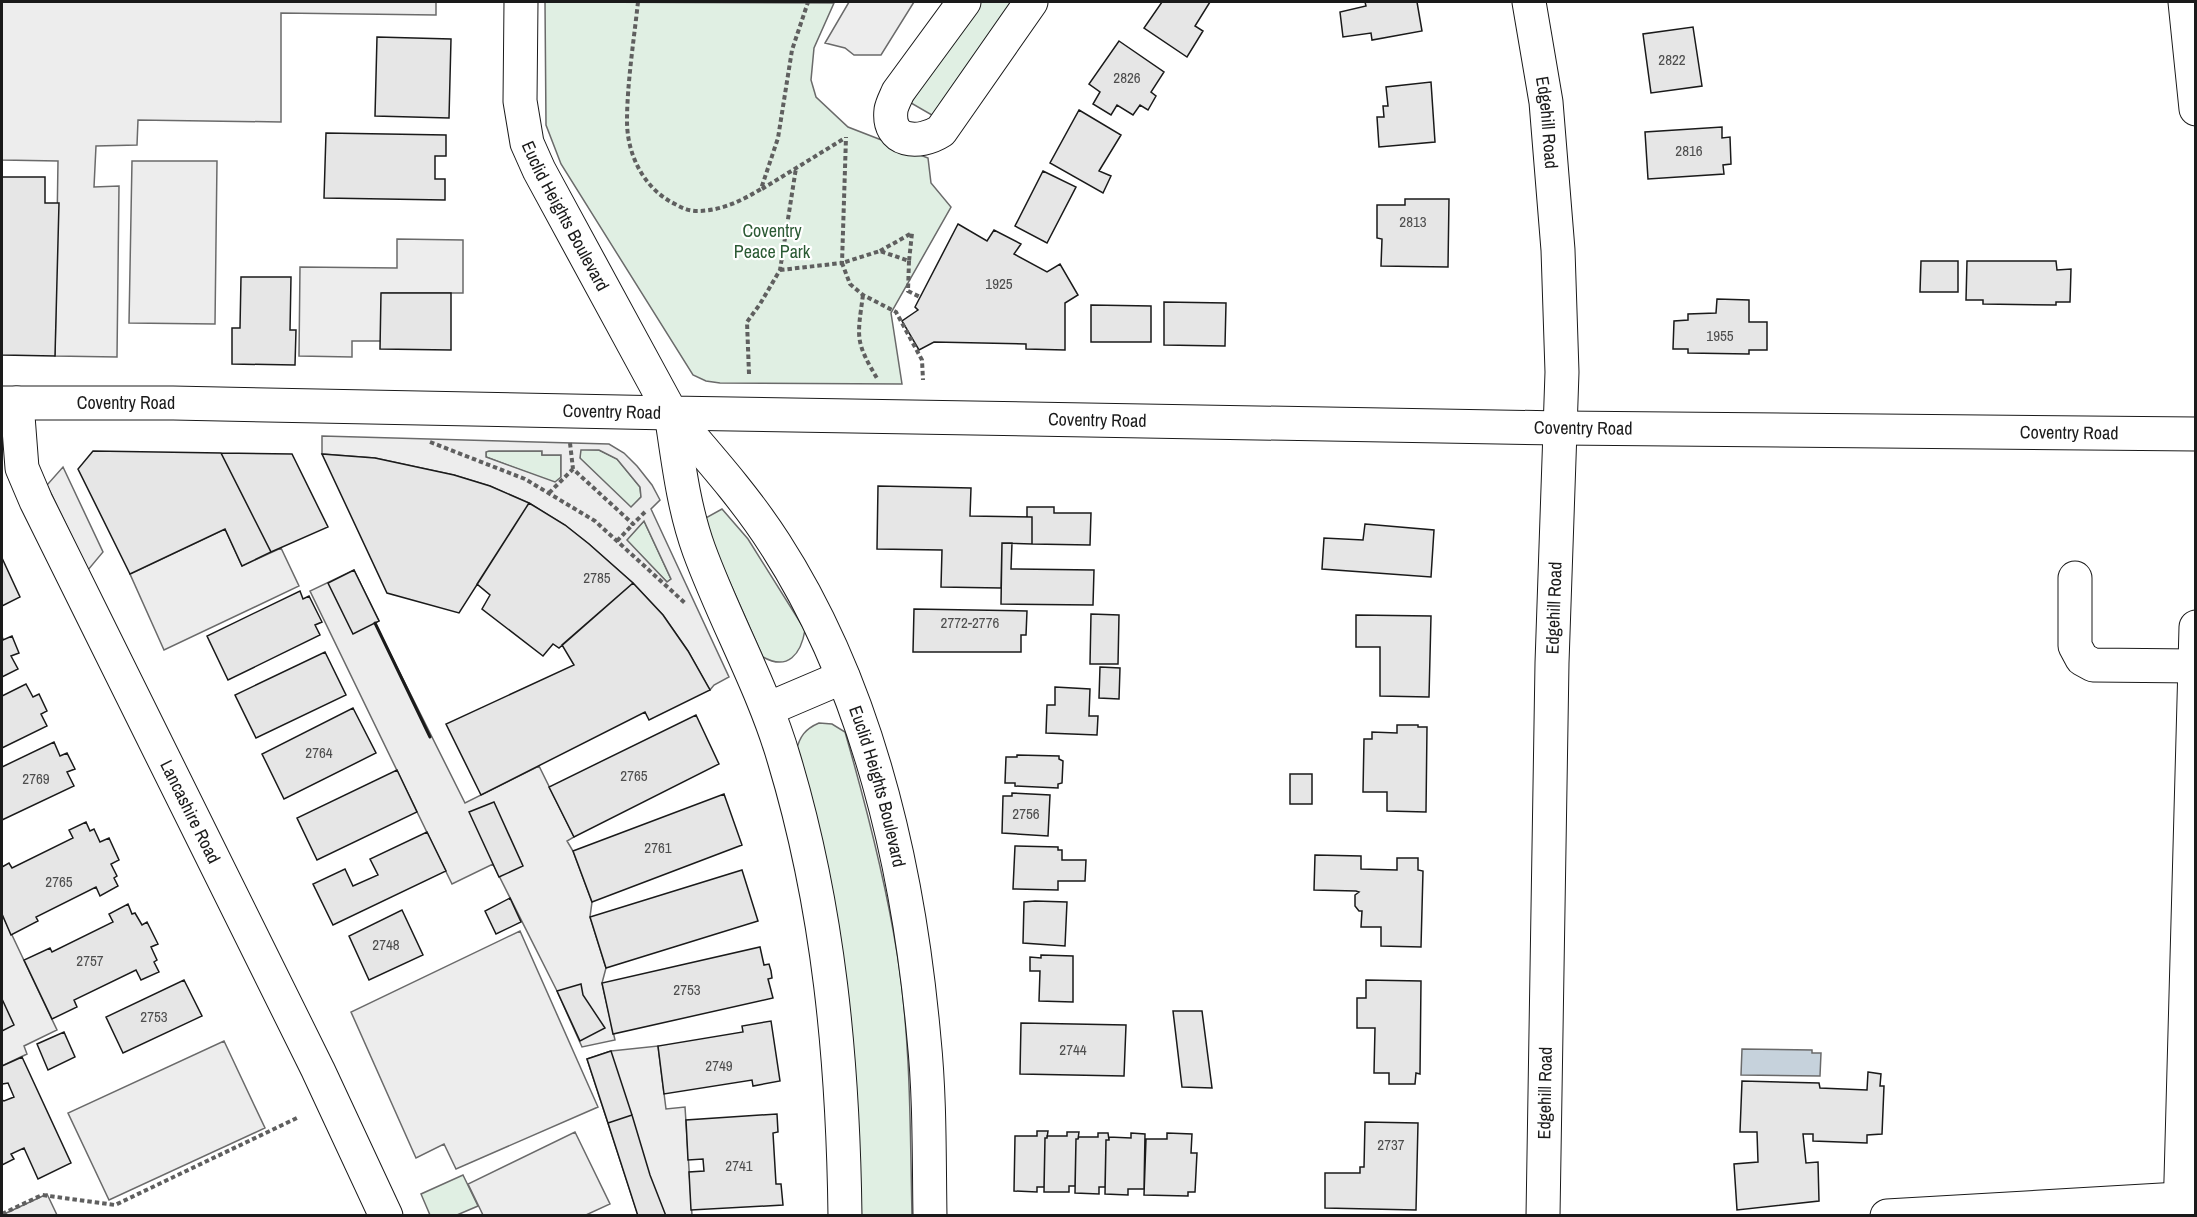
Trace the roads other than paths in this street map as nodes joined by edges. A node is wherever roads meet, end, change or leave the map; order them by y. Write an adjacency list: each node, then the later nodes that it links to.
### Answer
1 (521, 2): 8 (street, Euclid Heights Boulevard)
2 (964, 2): 3 (street)
3 (1031, 2)
4 (1529, 2): 9 (street, Edgehill Road)
5 (2186, 2): 6 (street)
6 (2196, 109)
7 (9, 403): 8 (street, Coventry Road); 17 (street, Lancashire Road)
8 (671, 413): 9 (street, Coventry Road); 14 (street, Euclid Heights Boulevard); 15 (street, Euclid Heights Boulevard)
9 (1561, 428): 10 (street, Coventry Road); 20 (street, Edgehill Road)
10 (2196, 434)
11 (2075, 578): 13 (street)
12 (2196, 627): 13 (street)
13 (2195, 666): 16 (street)
14 (843, 677): 15 (street); 19 (street, Euclid Heights Boulevard)
15 (768, 709): 18 (street, Euclid Heights Boulevard)
16 (2185, 1204): 21 (street)
17 (386, 1215)
18 (845, 1215)
19 (930, 1215)
20 (1543, 1215)
21 (1887, 1215)

